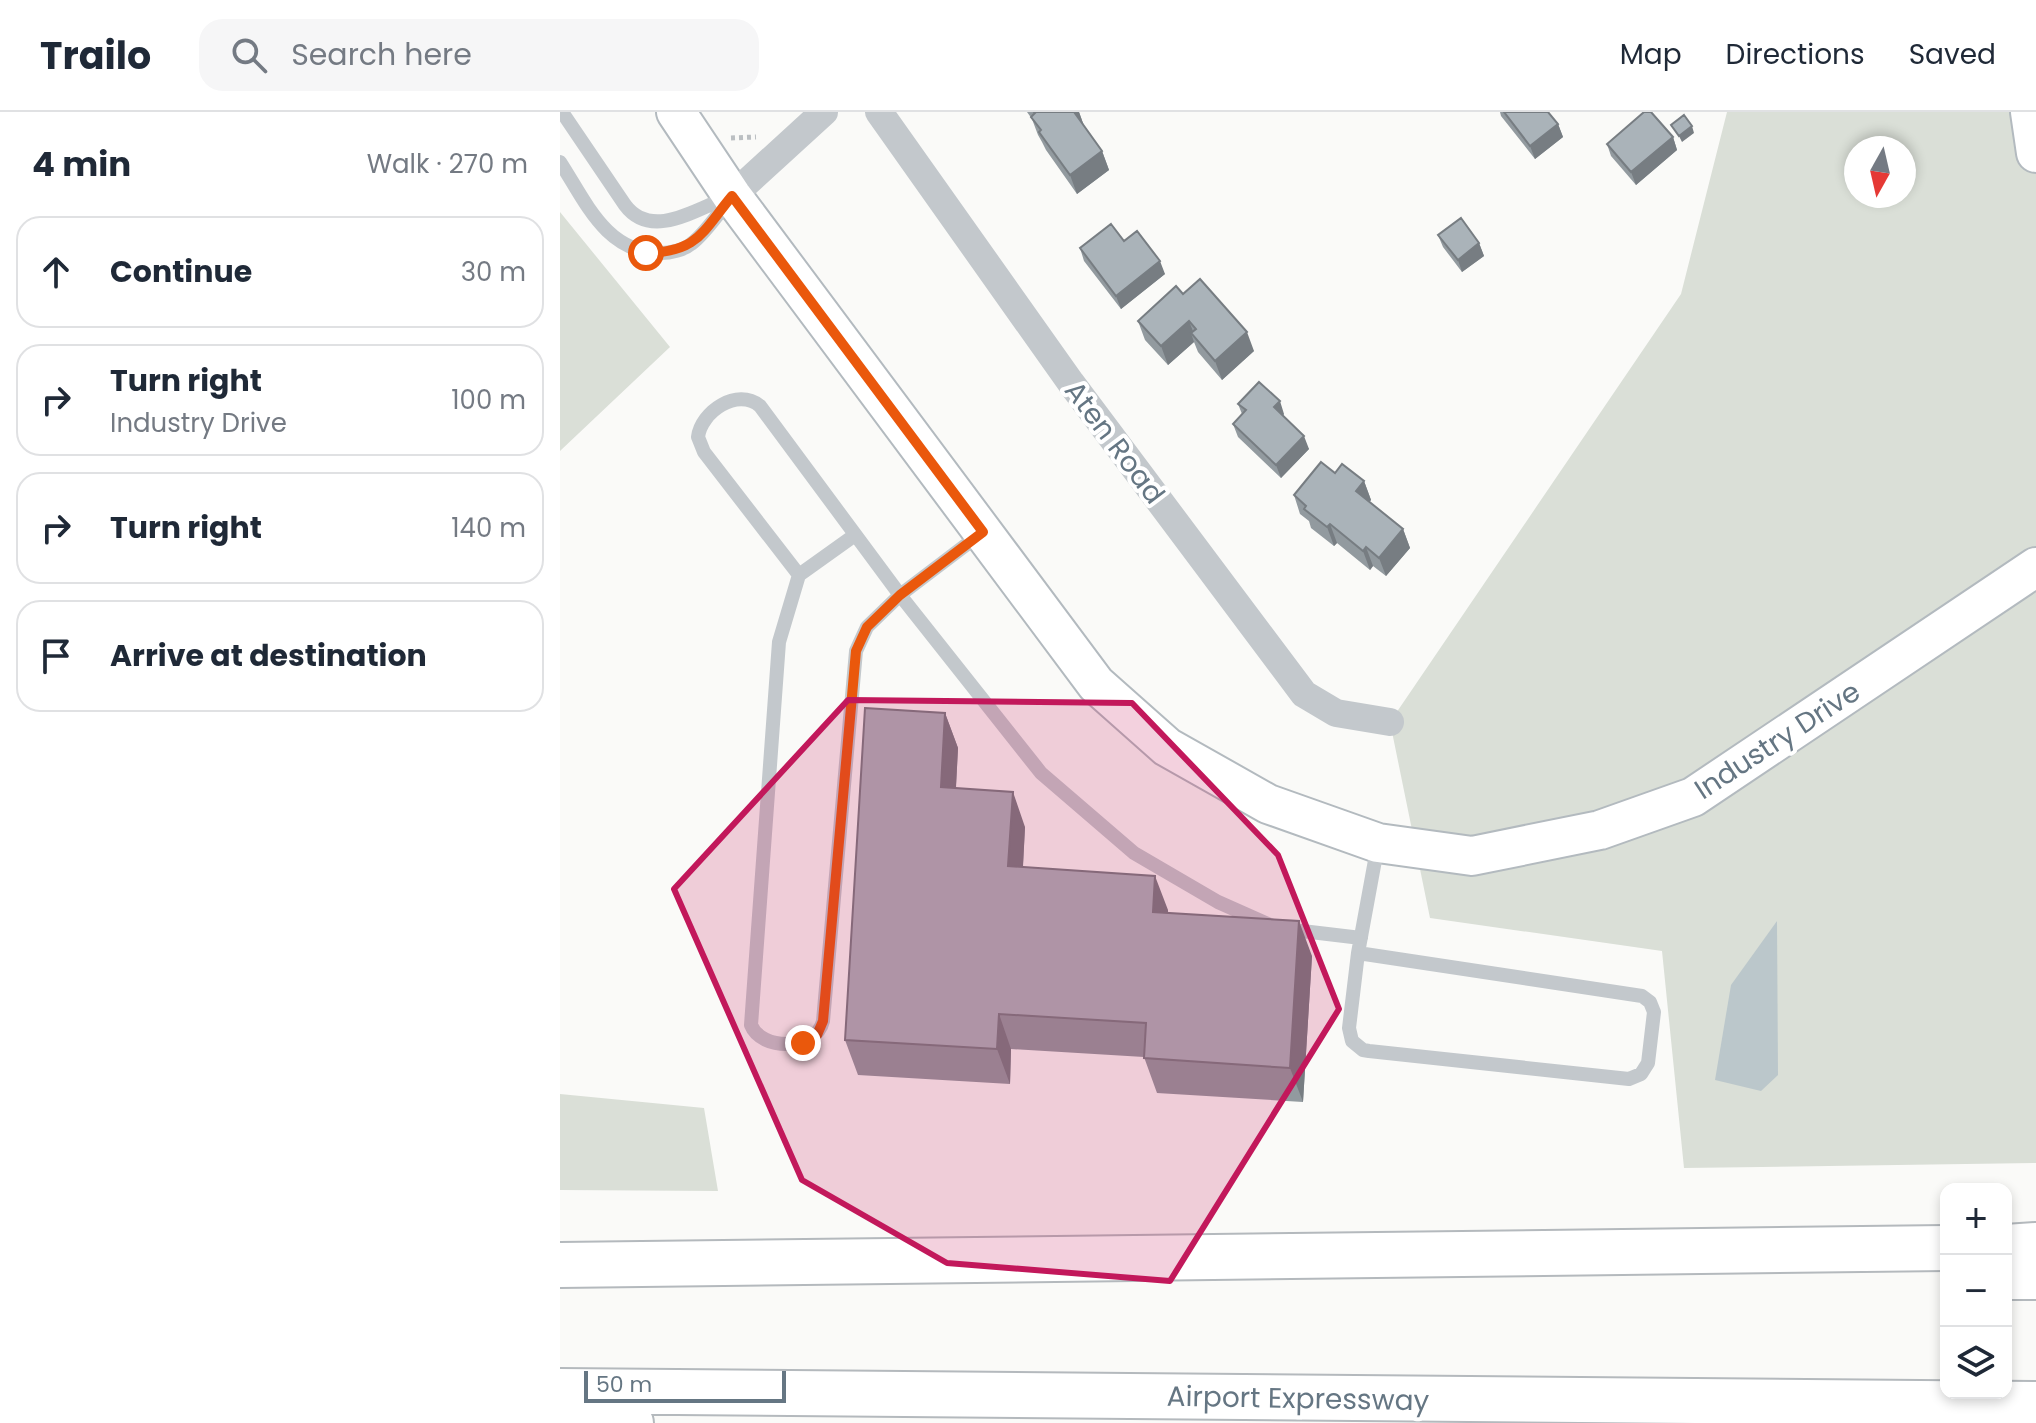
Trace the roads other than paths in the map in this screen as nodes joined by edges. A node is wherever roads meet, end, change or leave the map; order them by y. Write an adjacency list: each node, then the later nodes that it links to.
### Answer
1 (562, 112): 7 (lane)
2 (676, 112): 9 (street, Industry Drive)
3 (824, 112): 9 (street)
4 (879, 112): 15 (street, Aten Road)
5 (2030, 112): 6 (street)
6 (2036, 153)
7 (593, 158): 8 (lane); 9 (lane)
8 (564, 168): 9 (lane)
9 (732, 196): 10 (street, Industry Drive)
10 (983, 532): 14 (lane); 16 (street, Industry Drive)
11 (855, 535): 13 (lane); 13 (lane); 14 (lane)
12 (2036, 567): 16 (street, Industry Drive)
13 (799, 575): 14 (lane)
14 (900, 595): 17 (lane)
15 (1390, 722)
16 (1378, 843): 17 (lane)
17 (1361, 938): 18 (lane)
18 (1358, 953): 18 (lane)
19 (2036, 1245): 20 (highway)
20 (2012, 1247)
21 (1940, 1248): 22 (highway)
22 (560, 1265): 23 (highway)
23 (1940, 1277)
24 (2012, 1277): 25 (highway)
25 (2036, 1277)
26 (560, 1391): 27 (highway, Airport Expressway)
27 (2036, 1404)
28 (560, 1418): 29 (highway)
29 (631, 1423)

